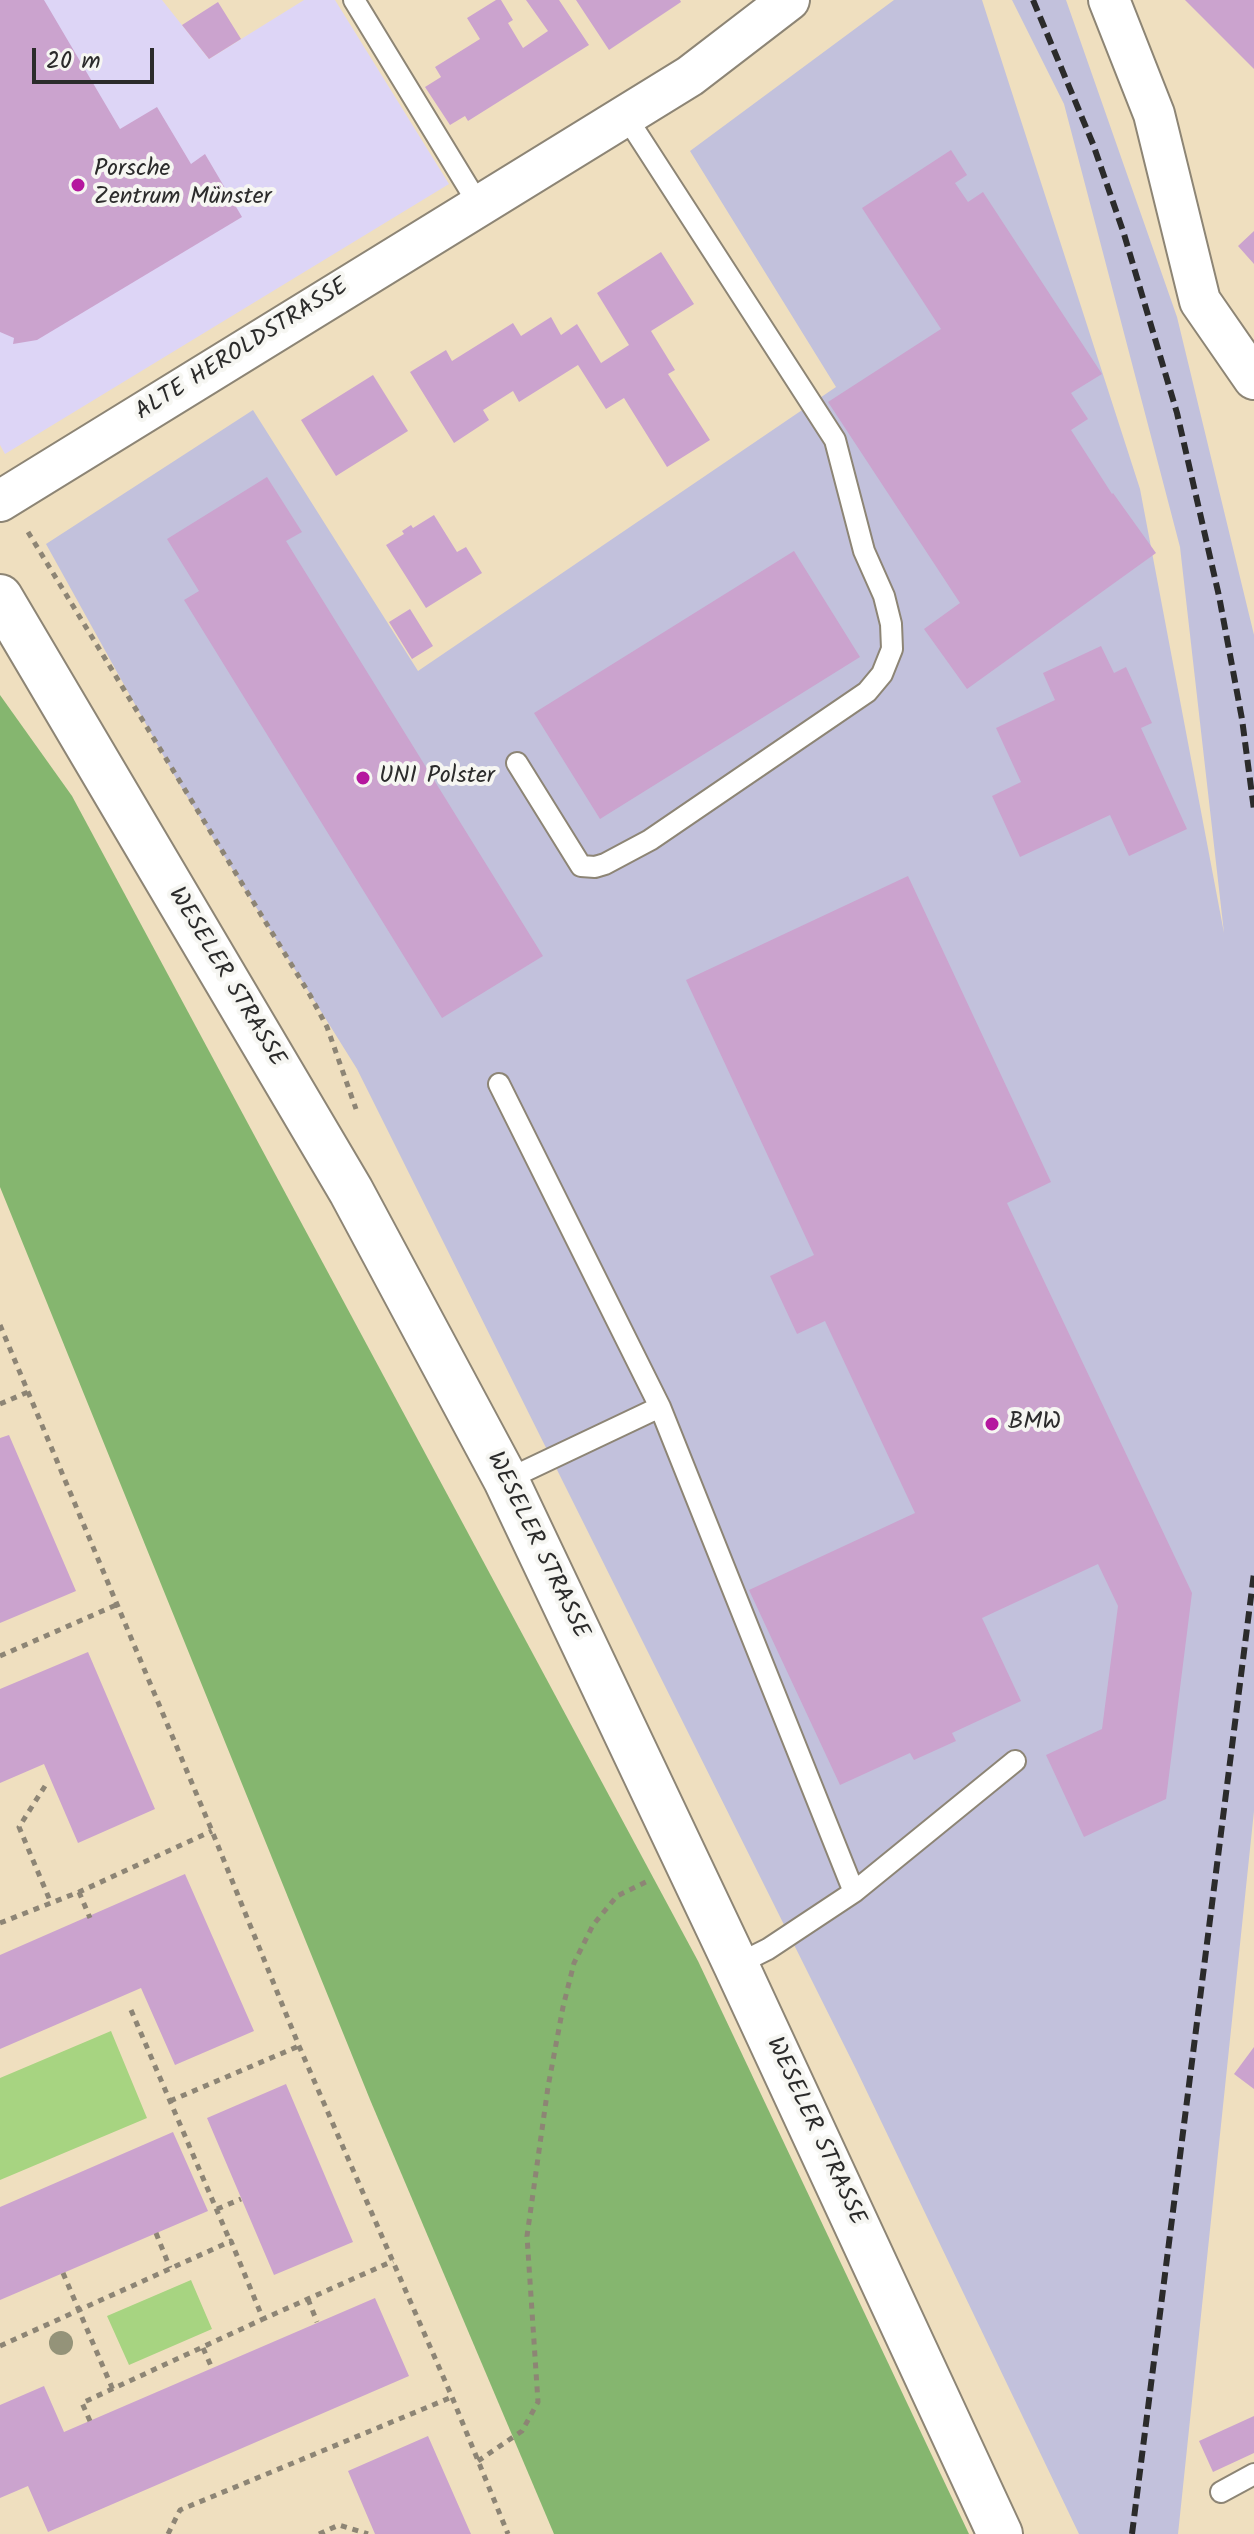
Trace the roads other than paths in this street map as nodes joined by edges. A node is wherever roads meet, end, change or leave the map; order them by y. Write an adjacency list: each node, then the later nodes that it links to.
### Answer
1 (354, 0): 5 (lane)
2 (789, 0): 4 (street, ALTE HEROLDSTRASSE)
3 (1109, 0): 6 (street)
4 (625, 115): 5 (street, ALTE HEROLDSTRASSE); 9 (lane)
5 (479, 205): 7 (street, ALTE HEROLDSTRASSE)
6 (1254, 379)
7 (3, 499)
8 (0, 597): 12 (main road, WESELER STRASSE)
9 (517, 763)
10 (499, 1084): 11 (lane)
11 (660, 1407): 12 (lane); 14 (lane)
12 (506, 1480): 15 (main road, WESELER STRASSE)
13 (1015, 1761): 14 (lane)
14 (854, 1892): 15 (lane)
15 (736, 1965): 18 (main road, WESELER STRASSE)
16 (1254, 2474): 17 (lane)
17 (1221, 2492)
18 (1000, 2534)

